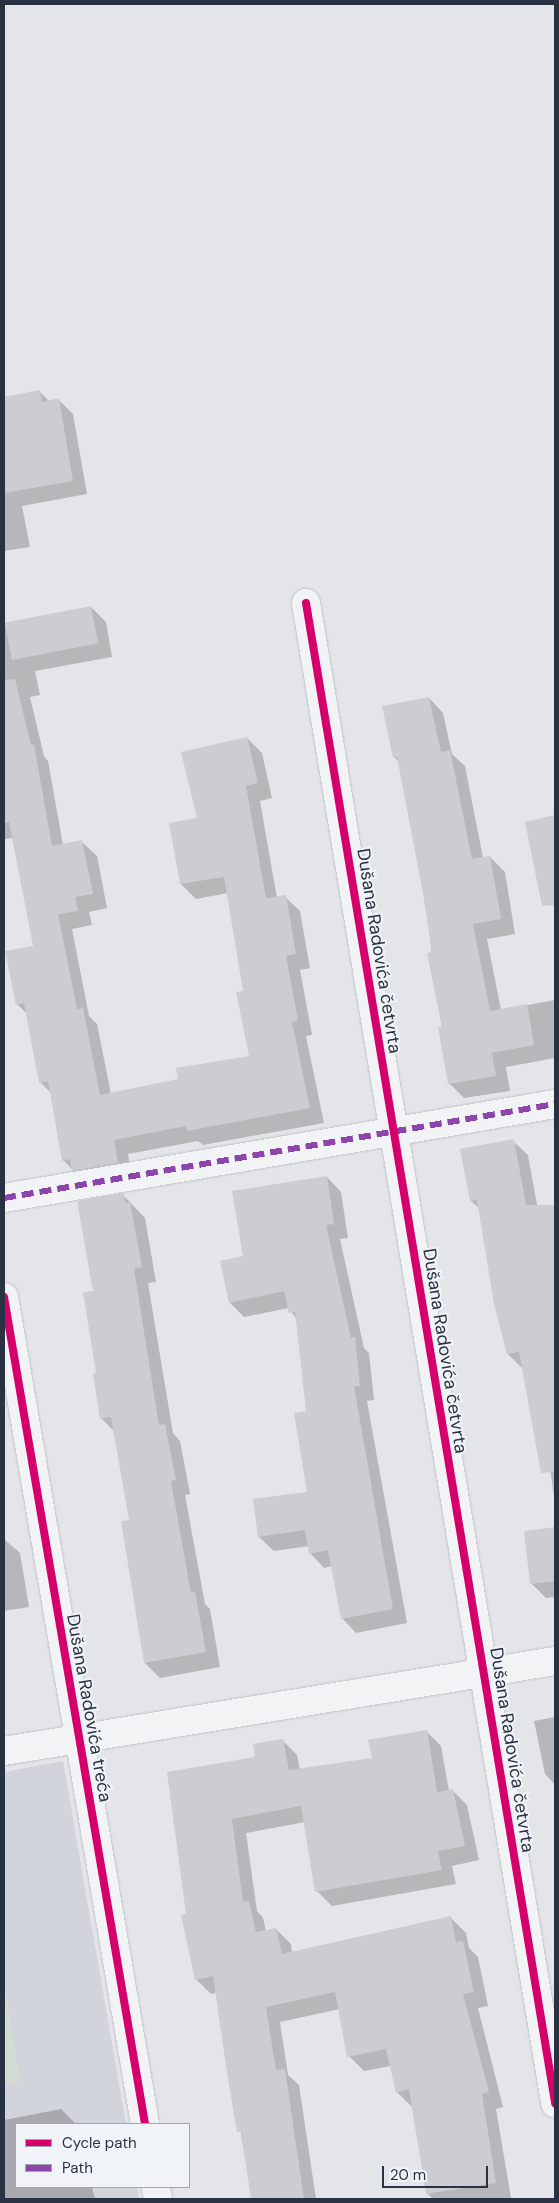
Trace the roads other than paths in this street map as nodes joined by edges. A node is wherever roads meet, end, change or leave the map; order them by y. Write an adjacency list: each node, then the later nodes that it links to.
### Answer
1 (306, 603): 3 (street, Dušana Radovića četvrta)
2 (555, 1104): 3 (street)
3 (393, 1132): 4 (street); 7 (street, Dušana Radovića četvrta)
4 (4, 1198)
5 (4, 1297): 8 (street, Dušana Radovića treća)
6 (555, 1661): 7 (street)
7 (484, 1674): 8 (street); 10 (street, Dušana Radovića četvrta)
8 (79, 1737): 9 (street); 11 (street, Dušana Radovića treća)
9 (4, 1751)
10 (555, 2103)
11 (145, 2123)

